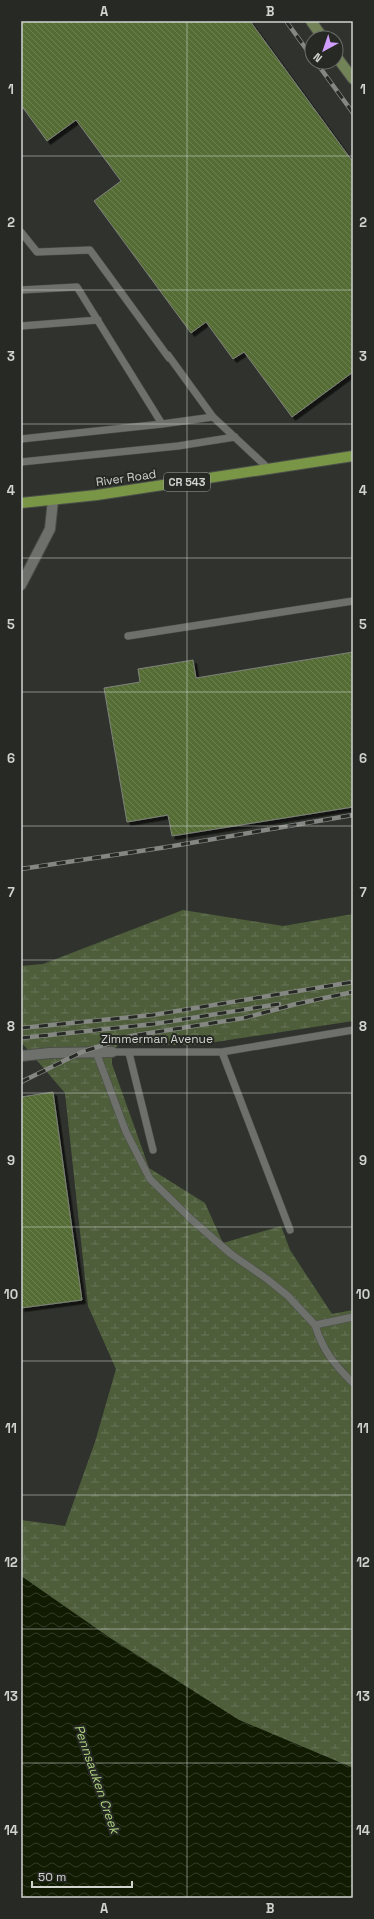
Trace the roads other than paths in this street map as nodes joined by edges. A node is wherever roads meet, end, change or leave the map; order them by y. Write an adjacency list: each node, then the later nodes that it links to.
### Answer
1 (311, 21): 2 (street)
2 (317, 30)
3 (344, 66): 4 (street)
4 (352, 75)
5 (21, 232): 9 (lane)
6 (21, 290): 7 (lane)
7 (98, 320): 8 (lane); 10 (lane)
8 (21, 326)
9 (213, 417): 10 (lane); 11 (lane)
10 (162, 424): 12 (lane)
11 (234, 437): 14 (lane); 15 (lane)
12 (21, 439)
13 (353, 456): 15 (main road, River Road / CR 543)
14 (21, 462)
15 (270, 470): 16 (main road, River Road / CR 543)
16 (53, 500): 17 (main road, River Road / CR 543); 18 (street)
17 (21, 503)
18 (21, 585)
19 (353, 601): 20 (lane)
20 (128, 636)
21 (353, 1030): 24 (lane)
22 (96, 1052): 23 (street, Zimmerman Avenue); 26 (street, Zimmerman Avenue); 30 (lane)
23 (112, 1052): 25 (lane, Zimmerman Avenue)
24 (222, 1052): 25 (lane, Zimmerman Avenue); 28 (lane, Zimmerman Avenue)
25 (129, 1053): 27 (lane)
26 (21, 1056)
27 (153, 1150)
28 (290, 1230)
29 (353, 1317): 30 (lane)
30 (315, 1325): 31 (lane)
31 (353, 1384)

